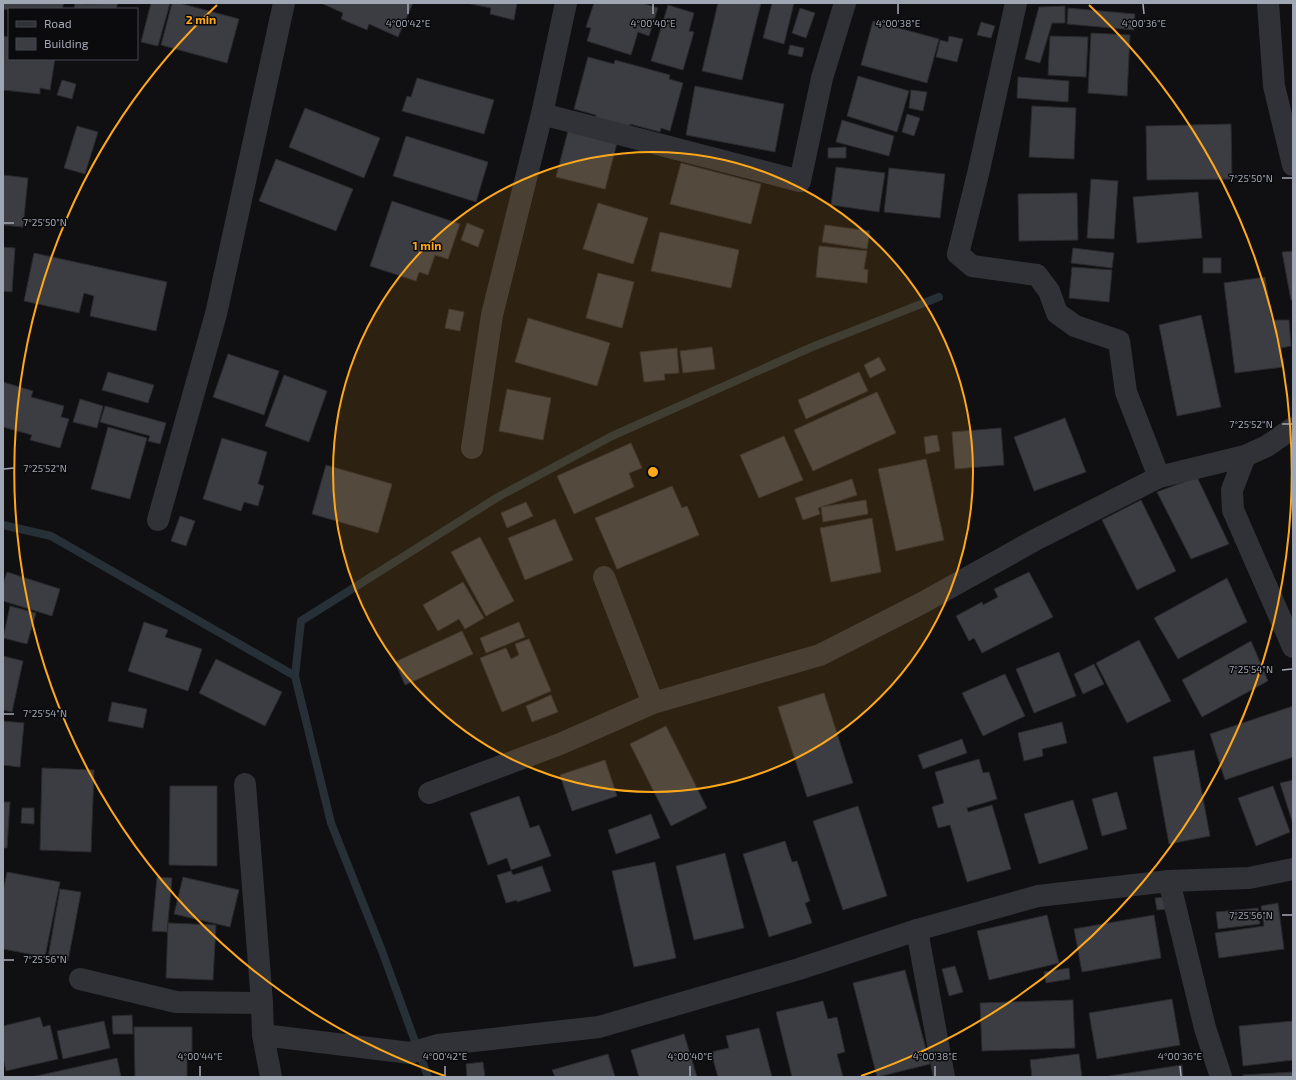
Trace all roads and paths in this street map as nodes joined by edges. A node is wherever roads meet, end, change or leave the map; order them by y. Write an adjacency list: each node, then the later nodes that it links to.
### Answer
1 (284, 3): 12 (street)
2 (566, 3): 6 (street)
3 (845, 3): 6 (street)
4 (1016, 3): 11 (street)
5 (1268, 3): 7 (street)
6 (542, 114): 9 (street)
7 (1293, 165)
8 (1293, 428): 10 (street)
9 (472, 448)
10 (1246, 456): 11 (street); 14 (street)
11 (1159, 477): 15 (street)
12 (158, 520)
13 (604, 577): 15 (street)
14 (1293, 646)
15 (654, 703): 17 (street)
16 (245, 784): 22 (street)
17 (429, 793)
18 (1293, 869): 19 (street)
19 (1169, 881): 20 (street); 26 (street)
20 (917, 930): 23 (street); 25 (street)
21 (80, 979): 22 (street)
22 (262, 1003): 23 (street)
23 (263, 1035): 24 (street)
24 (271, 1077)
25 (944, 1077)
26 (1222, 1077)

